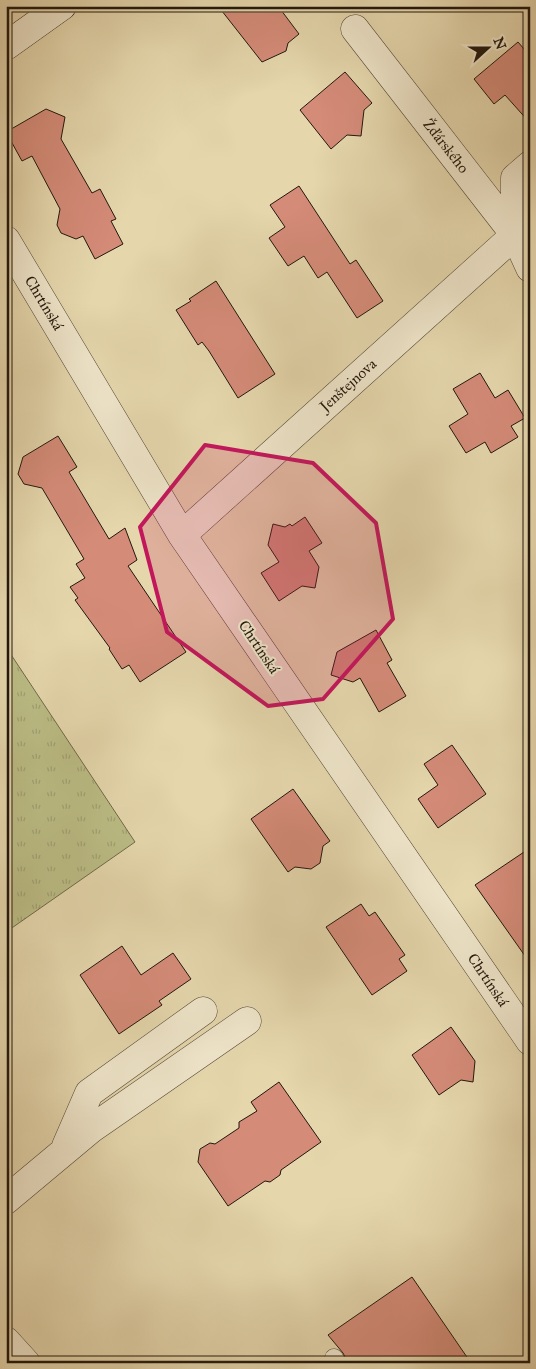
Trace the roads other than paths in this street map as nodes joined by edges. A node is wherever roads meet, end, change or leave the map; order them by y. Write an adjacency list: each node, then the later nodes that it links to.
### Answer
1 (62, 6): 3 (street)
2 (355, 29): 5 (street, Žďárského)
3 (6, 46)
4 (530, 165): 5 (street)
5 (522, 236): 7 (street, Žďárského); 8 (street, Jenštejnova)
6 (6, 240): 8 (street, Chrtínská)
7 (530, 268)
8 (182, 535): 11 (street, Chrtínská)
9 (203, 1011): 12 (street)
10 (247, 1021): 12 (street)
11 (530, 1042)
12 (64, 1152): 13 (street)
13 (6, 1200)
14 (6, 1341): 15 (street)
15 (26, 1363)

